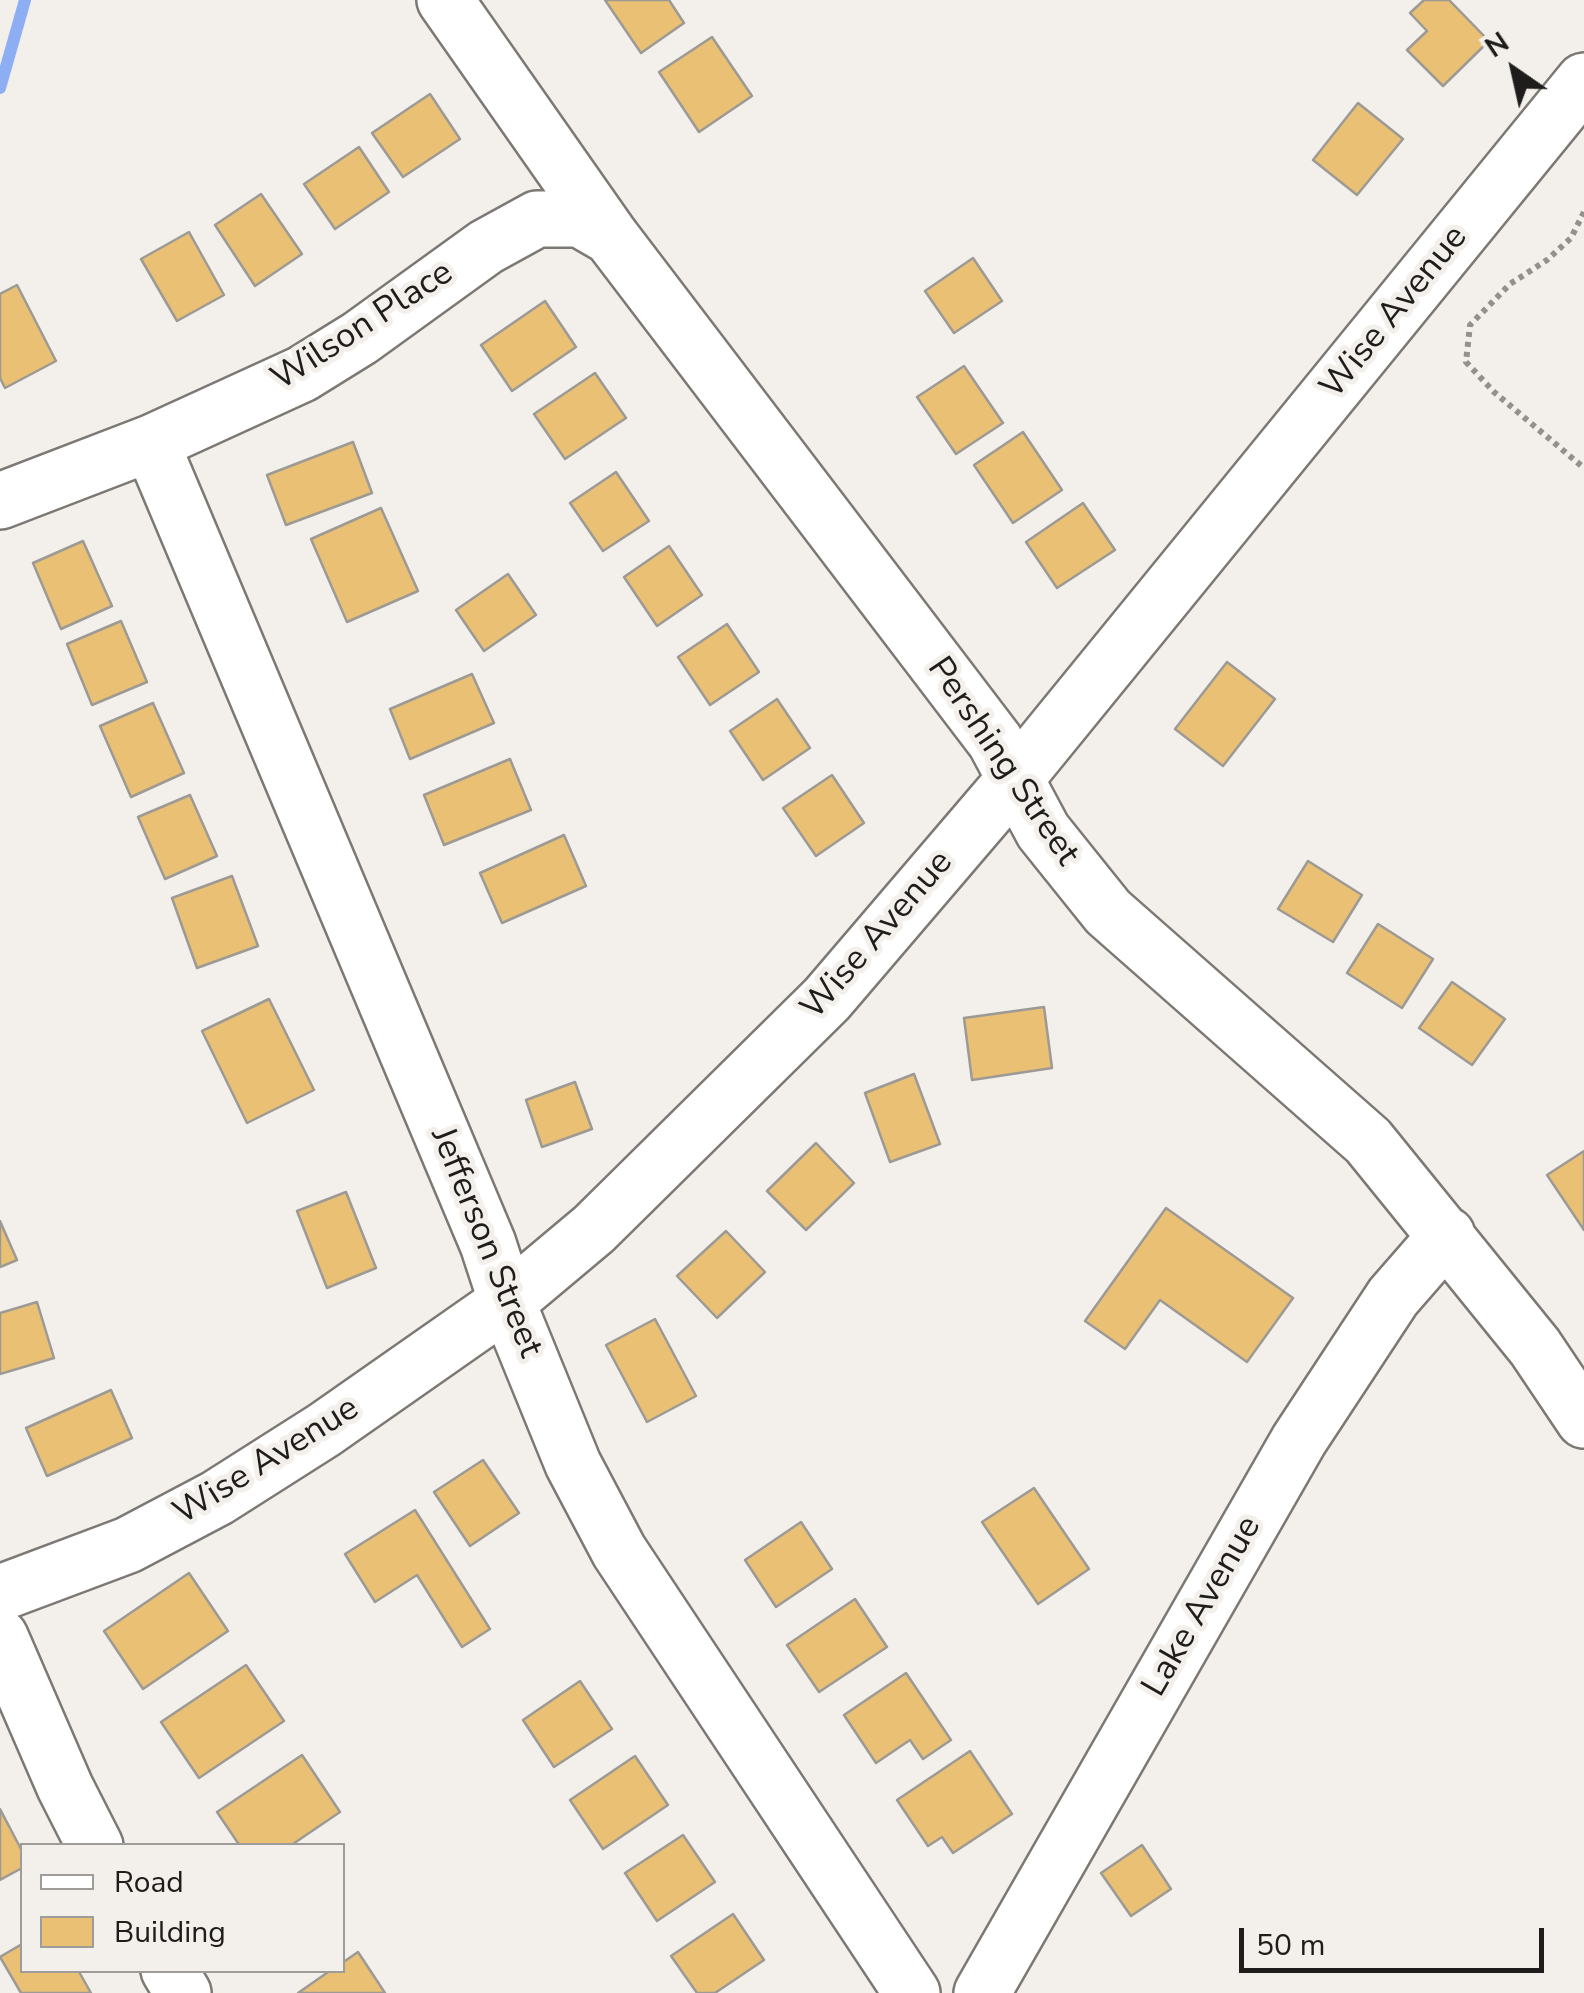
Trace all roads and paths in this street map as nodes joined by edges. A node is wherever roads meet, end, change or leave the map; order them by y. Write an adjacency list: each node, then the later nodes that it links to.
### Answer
1 (445, 0): 4 (street, Pershing Street)
2 (1584, 81): 8 (street, Wise Avenue)
3 (1584, 212): 6 (path)
4 (611, 237): 5 (street, Wilson Place); 8 (street, Pershing Street)
5 (151, 443): 7 (street, Wilson Place); 10 (street, Jefferson Street)
6 (1584, 468)
7 (0, 501)
8 (1015, 779): 9 (street, Pershing Street); 10 (street, Wise Avenue)
9 (1447, 1235): 11 (street, Pershing Street); 16 (street, Lake Avenue)
10 (508, 1302): 12 (street, Wise Avenue); 15 (street, Jefferson Street)
11 (1584, 1420)
12 (0, 1593)
13 (0, 1637): 14 (street)
14 (93, 1843)
15 (912, 1993)
16 (982, 1993)

